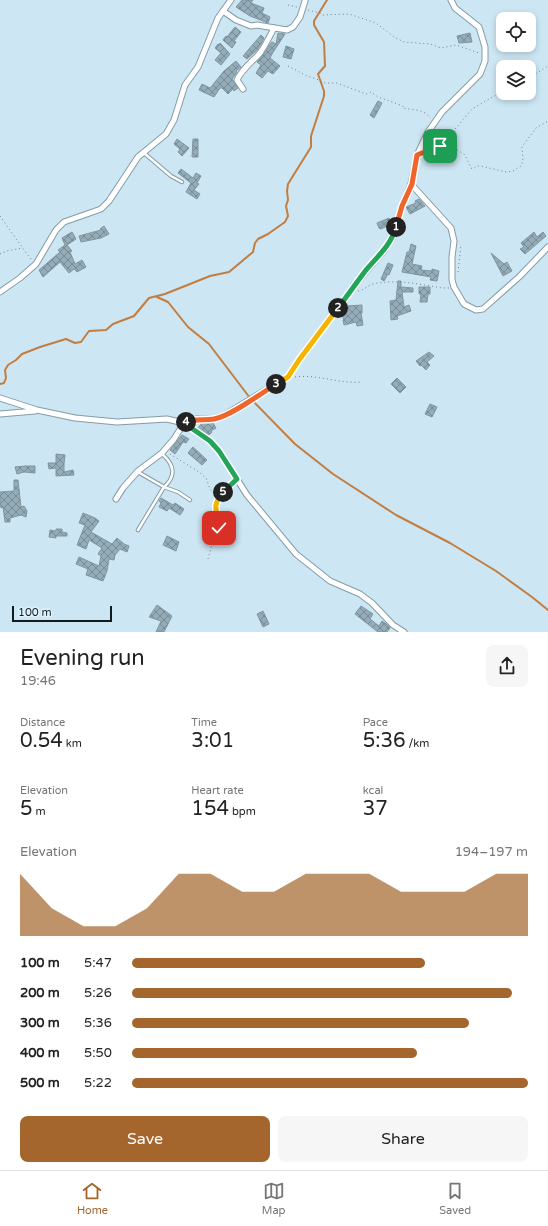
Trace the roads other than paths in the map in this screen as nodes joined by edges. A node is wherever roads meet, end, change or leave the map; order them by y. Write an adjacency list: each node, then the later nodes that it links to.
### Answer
1 (231, 0): 4 (street)
2 (451, 0): 9 (street)
3 (305, 1): 5 (street)
4 (223, 11): 5 (street); 7 (street)
5 (274, 28): 6 (street)
6 (243, 89)
7 (144, 153): 8 (lane); 11 (street)
8 (182, 182)
9 (412, 184): 10 (street); 15 (street)
10 (548, 247)
11 (0, 292)
12 (0, 398): 13 (street)
13 (37, 410): 14 (street); 15 (street)
14 (0, 414)
15 (184, 423): 16 (street); 22 (street)
16 (163, 452): 17 (street); 18 (lane)
17 (138, 471): 18 (lane); 19 (street)
18 (164, 487): 20 (lane); 21 (lane)
19 (116, 499)
20 (190, 500)
21 (138, 530)
22 (404, 632)

